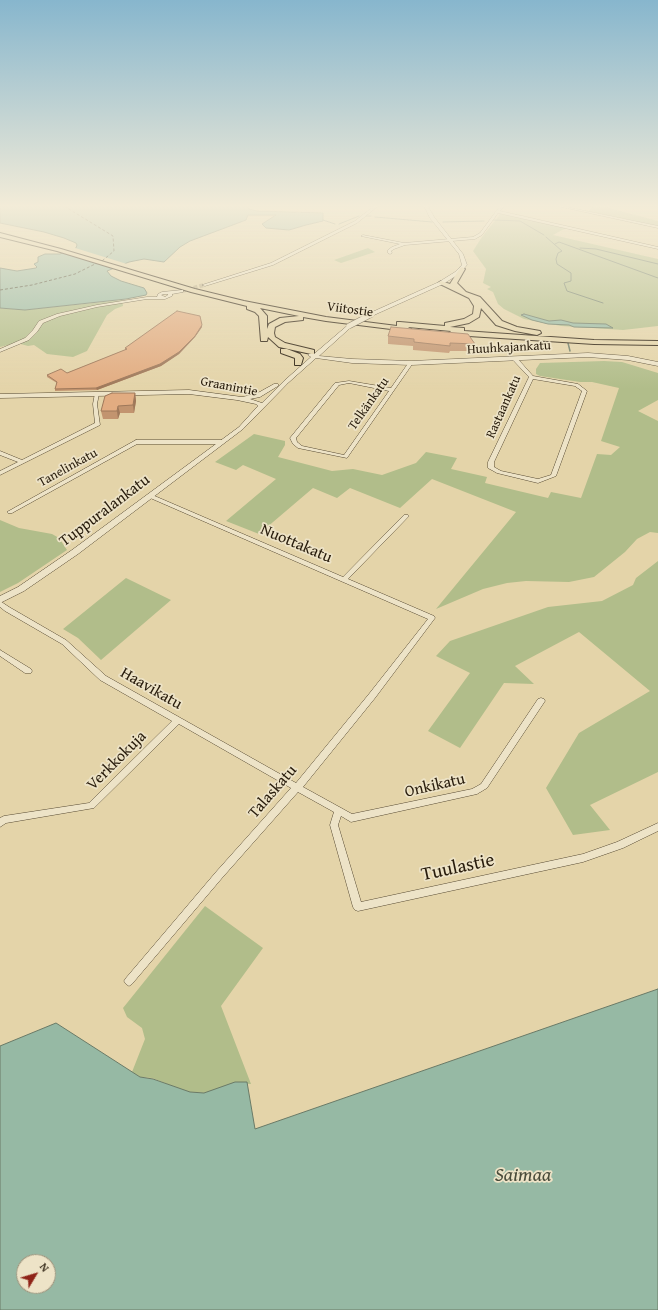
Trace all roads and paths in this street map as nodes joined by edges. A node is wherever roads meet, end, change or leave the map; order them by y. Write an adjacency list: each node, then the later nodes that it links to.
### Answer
1 (120, 267): 3 (highway, Viitostie)
2 (262, 267): 6 (street)
3 (126, 269): 8 (highway, Viitostie); 11 (highway, Viitostie)
4 (462, 269): 5 (street, Tuppuralankatu); 9 (highway)
5 (439, 284): 9 (highway); 11 (highway); 17 (street, Tuppuralankatu, bridge)
6 (204, 285)
7 (182, 291): 16 (street)
8 (244, 303): 10 (highway, Viitostie); 12 (highway)
9 (486, 309): 13 (highway)
10 (326, 319): 15 (highway, Viitostie); 17 (highway)
11 (423, 326): 13 (highway, Viitostie)
12 (263, 332): 17 (highway); 19 (highway)
13 (572, 337): 14 (highway, Viitostie)
14 (658, 338)
15 (658, 343)
16 (0, 351)
17 (312, 354): 19 (street, Tuppuralankatu); 20 (street, Huuhkajankatu); 29 (street, Tuppuralankatu)
18 (515, 359): 20 (street, Huuhkajankatu); 21 (street, Huuhkajankatu); 22 (street, Rastaankatu)
19 (298, 362): 23 (street, Tuppuralankatu)
20 (412, 363): 24 (street, Telkänkatu)
21 (658, 364)
22 (531, 377): 22 (street, Rastaankatu)
23 (276, 385): 27 (street); 29 (street, Tuppuralankatu)
24 (392, 390): 24 (street, Telkänkatu)
25 (0, 396): 26 (street, Graanintie)
26 (97, 396): 27 (street, Graanintie); 28 (street, Graanintie); 29 (street, Graanintie); 32 (street)
27 (237, 398): 29 (street, Graanintie)
28 (0, 400)
29 (258, 406): 30 (street, Tuppuralankatu)
30 (223, 441): 34 (street, Tuppuralankatu); 35 (street, Tanelinkatu)
31 (0, 453): 32 (street)
32 (22, 462): 33 (street)
33 (0, 473)
34 (150, 496): 37 (street, Nuottakatu); 38 (street, Tuppuralankatu)
35 (10, 512)
36 (406, 516): 37 (street)
37 (344, 580): 39 (street, Nuottakatu)
38 (0, 601): 43 (street, Haavikatu)
39 (432, 618): 44 (street, Talaskatu)
40 (0, 653): 41 (street)
41 (28, 671)
42 (541, 701): 45 (street, Onkikatu)
43 (177, 721): 44 (street, Haavikatu); 46 (street, Verkkokuja)
44 (298, 787): 45 (street, Onkikatu); 48 (street, Talaskatu)
45 (338, 811): 47 (street, Tuulastie)
46 (0, 823)
47 (658, 827)
48 (129, 981)

